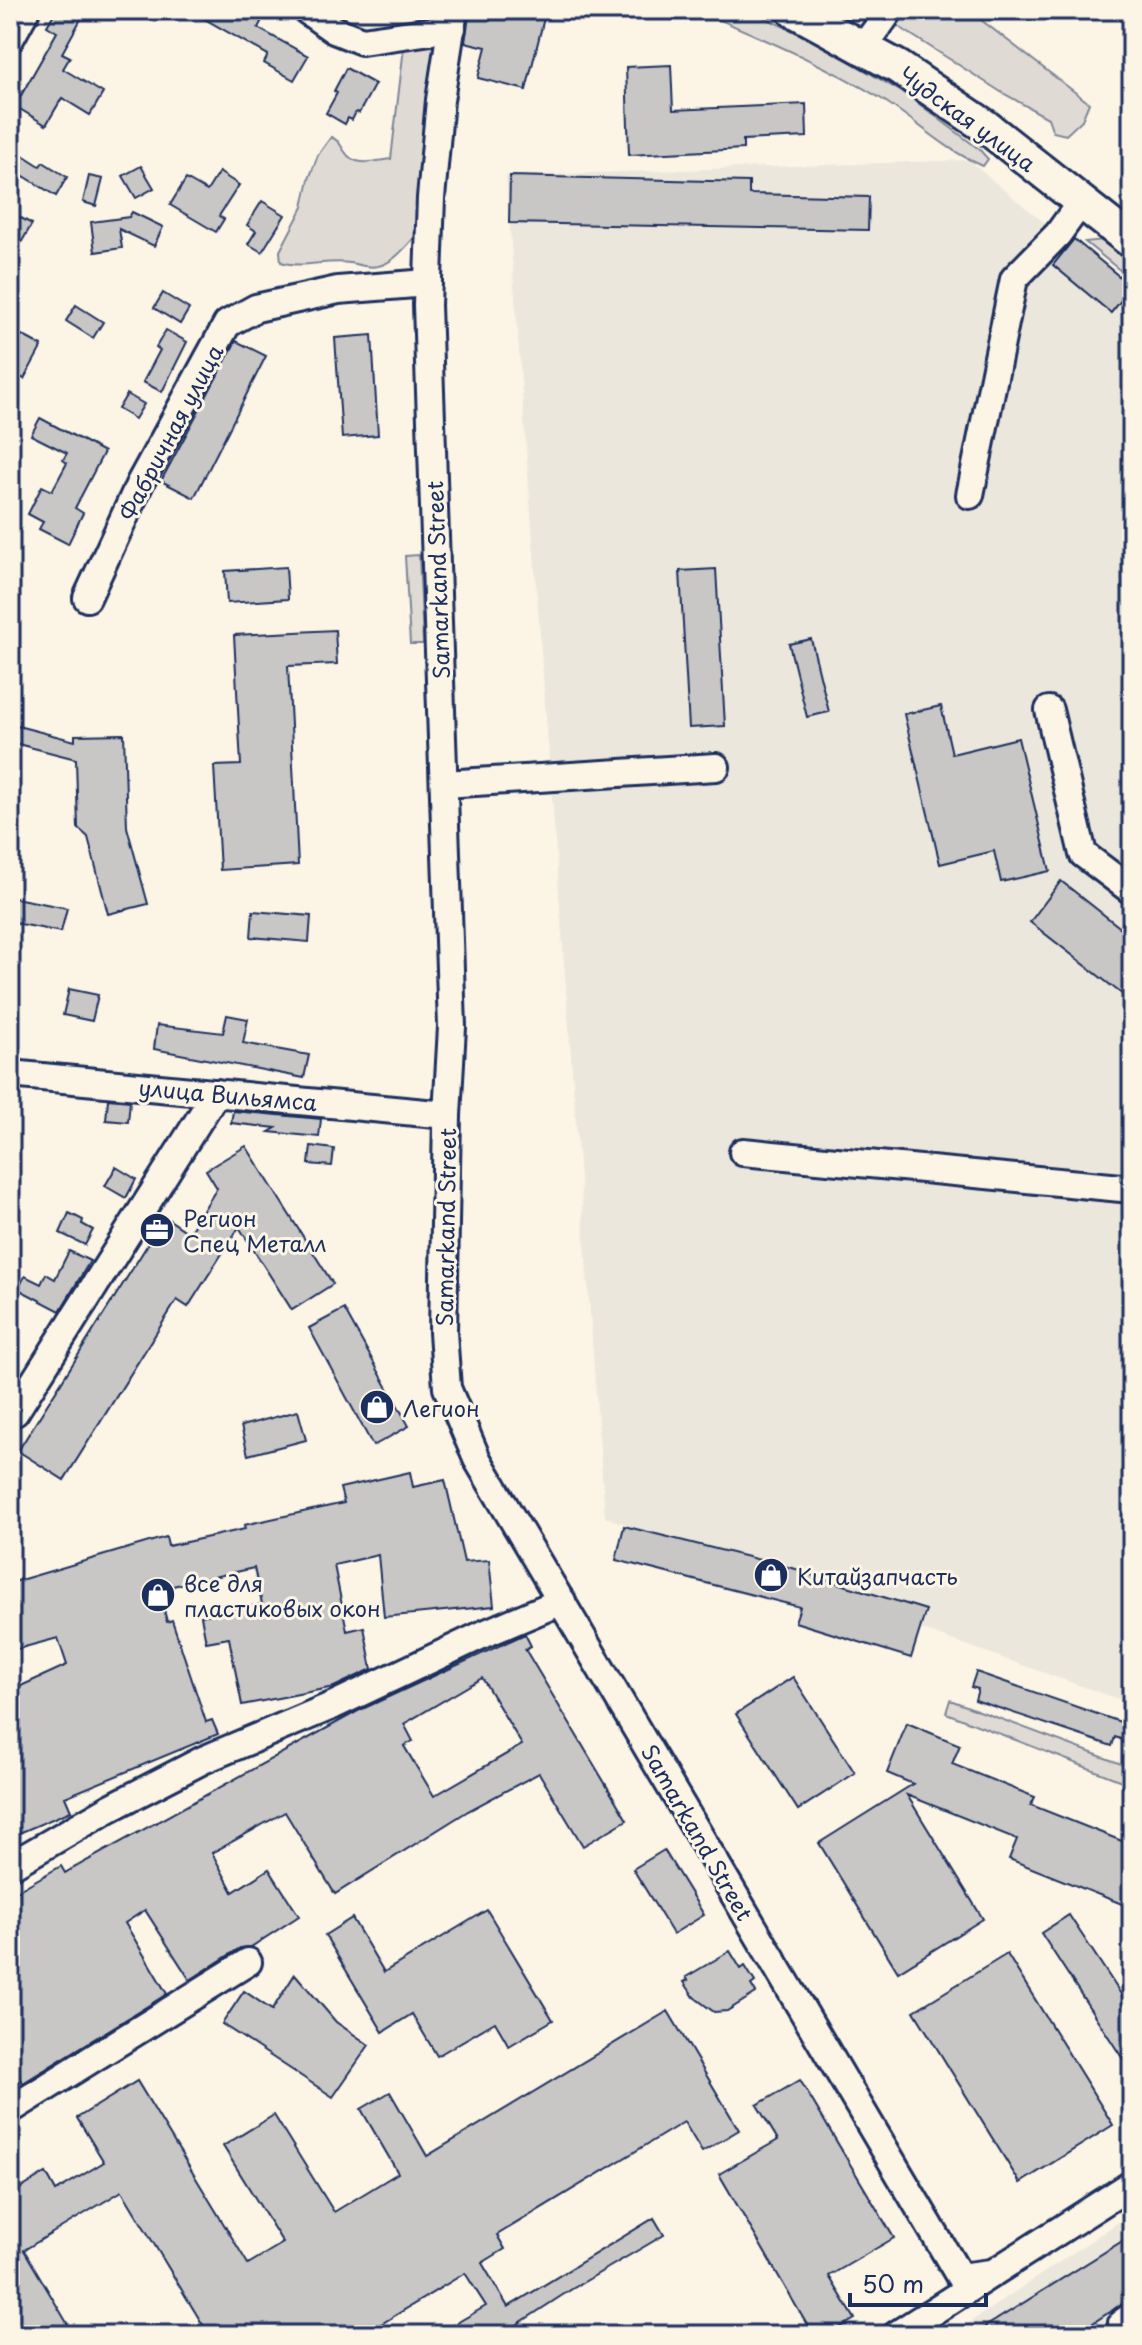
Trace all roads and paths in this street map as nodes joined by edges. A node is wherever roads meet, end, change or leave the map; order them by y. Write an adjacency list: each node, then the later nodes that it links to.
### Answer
1 (26, 10): 6 (street)
2 (306, 10): 5 (street)
3 (793, 10): 7 (main road, Чудская улица)
4 (890, 10): 7 (street)
5 (453, 19): 10 (street, Samarkand Street)
6 (10, 39)
7 (863, 48): 8 (main road, Чудская улица)
8 (1081, 202): 9 (main road, Чудская улица); 11 (street)
9 (1132, 242)
10 (428, 283): 12 (street, Фабричная улица); 15 (street, Samarkand Street)
11 (970, 495)
12 (87, 598)
13 (1049, 710): 16 (street)
14 (716, 767): 15 (street)
15 (444, 784): 19 (street, Samarkand Street)
16 (1132, 891)
17 (10, 1074): 18 (street, улица Вильямса)
18 (216, 1093): 19 (street, улица Вильямса); 22 (street)
19 (447, 1115): 23 (street, Samarkand Street)
20 (743, 1152): 21 (street)
21 (1132, 1189)
22 (15, 1412)
23 (562, 1601): 24 (street); 28 (street, Samarkand Street)
24 (10, 1866)
25 (248, 1962): 26 (street)
26 (10, 2110)
27 (1132, 2184): 28 (street)
28 (991, 2273): 29 (street)
29 (904, 2333)

